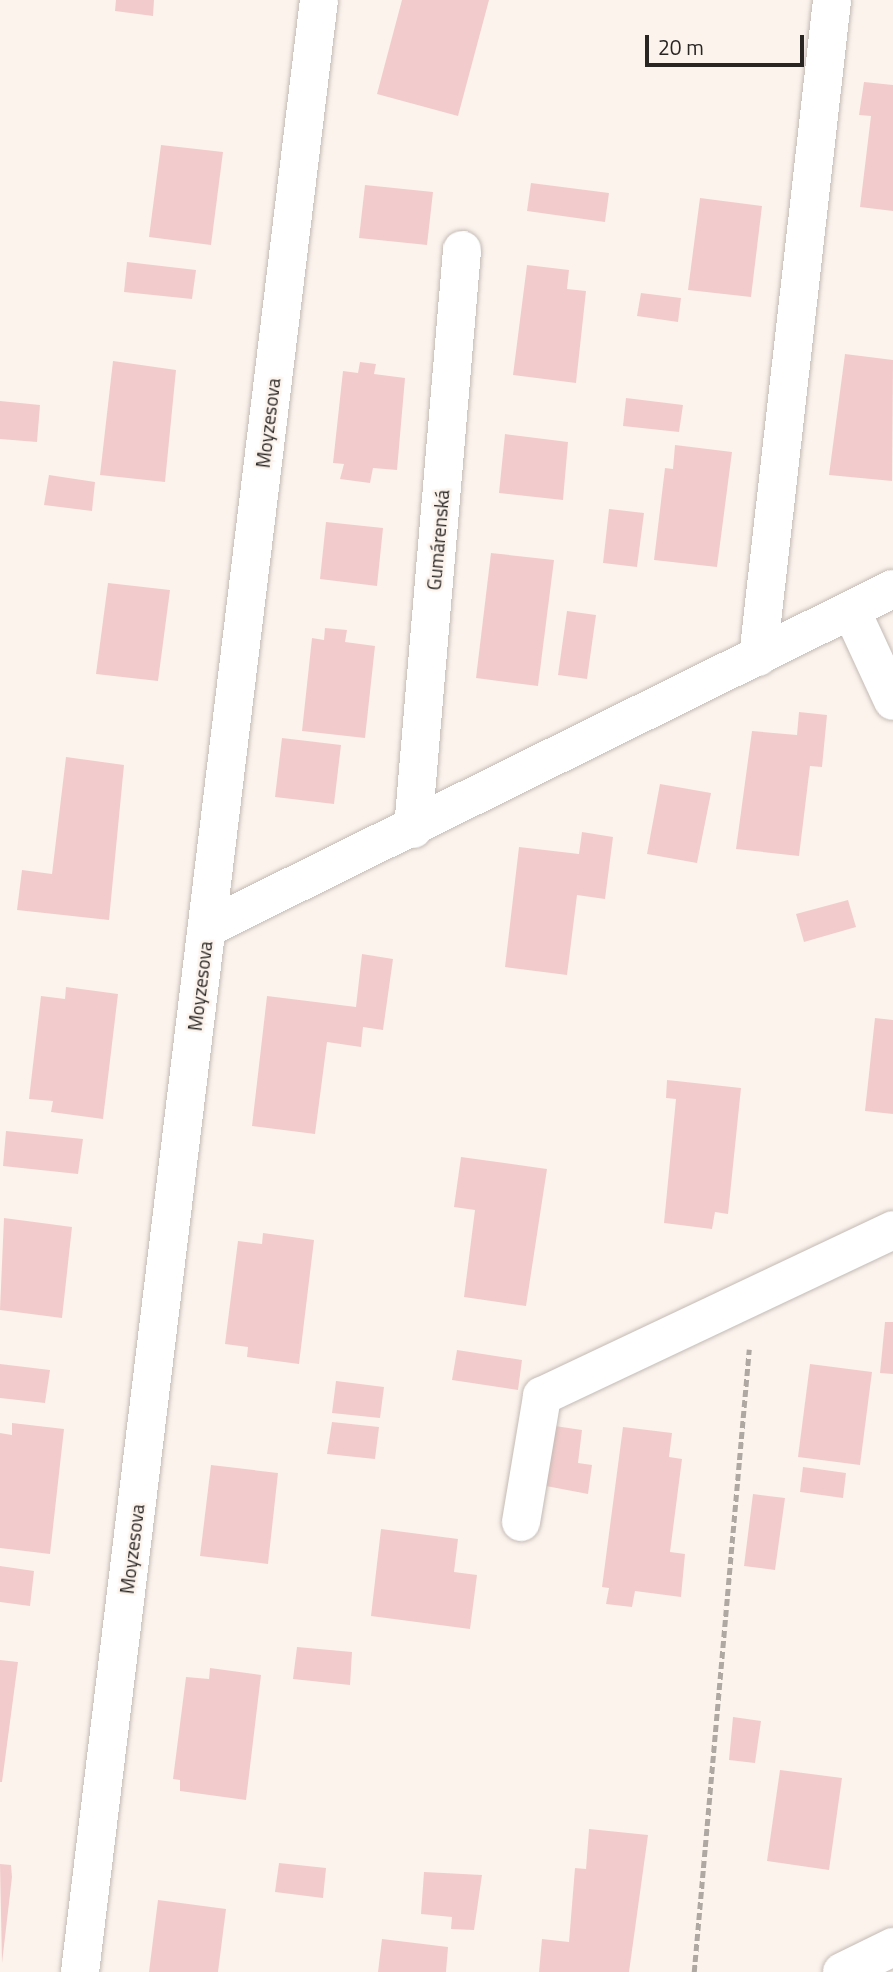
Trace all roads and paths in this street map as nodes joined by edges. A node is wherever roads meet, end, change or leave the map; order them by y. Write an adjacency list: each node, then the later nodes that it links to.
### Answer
1 (319, 0): 9 (street, Moyzesova)
2 (832, 0): 6 (street)
3 (462, 250): 8 (street, Gumárenská)
4 (893, 589): 5 (street)
5 (850, 610): 6 (street); 7 (street)
6 (758, 657): 8 (street)
7 (893, 701)
8 (413, 829): 9 (street)
9 (207, 928): 14 (street, Moyzesova)
10 (893, 1230): 11 (street)
11 (754, 1296): 12 (street); 15 (path)
12 (521, 1522)
13 (893, 1947): 16 (street)
14 (80, 1972)
15 (694, 1972)
16 (842, 1972)

